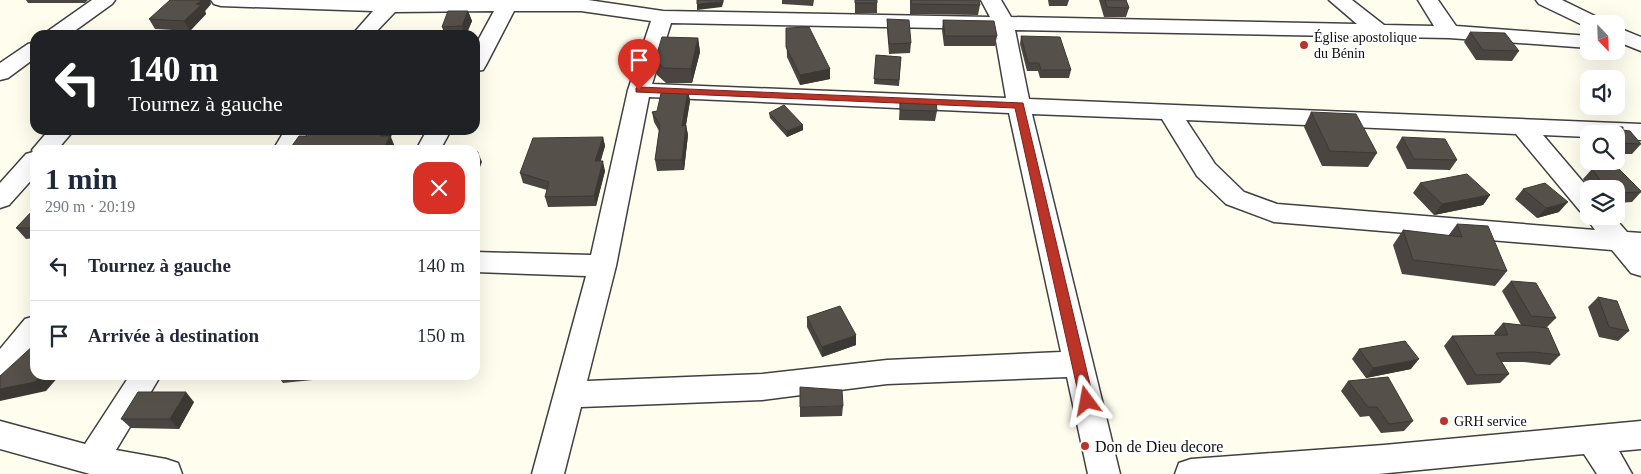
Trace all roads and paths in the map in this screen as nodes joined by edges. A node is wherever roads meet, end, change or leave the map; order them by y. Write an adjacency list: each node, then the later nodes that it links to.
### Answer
1 (105, 0): 12 (street)
2 (221, 0): 7 (street)
3 (1339, 0): 14 (street)
4 (1428, 0): 15 (street)
5 (1546, 0): 10 (street)
6 (545, 2): 8 (street); 11 (street)
7 (392, 3): 8 (street); 13 (street)
8 (507, 6): 23 (street)
9 (997, 11): 11 (street); 14 (street); 26 (street)
10 (1580, 16)
11 (663, 17): 25 (street)
12 (62, 30)
13 (367, 30)
14 (1379, 32): 15 (street)
15 (1449, 32): 17 (street)
16 (1625, 37): 19 (street)
17 (1580, 41)
18 (1625, 44): 19 (street)
19 (1641, 45)
20 (30, 51): 21 (street)
21 (0, 52)
22 (30, 53): 24 (street)
23 (480, 56)
24 (0, 73)
25 (639, 90): 26 (street); 38 (street)
26 (1019, 106): 27 (street); 41 (street)
27 (1168, 112): 28 (street); 36 (street)
28 (1523, 127): 29 (street); 33 (street)
29 (1641, 132)
30 (58, 135): 31 (street)
31 (48, 145)
32 (30, 166): 34 (street)
33 (1580, 194)
34 (0, 199)
35 (1609, 225): 36 (street)
36 (1630, 242): 39 (street)
37 (480, 262): 38 (street)
38 (602, 266): 44 (street)
39 (1641, 266)
40 (30, 333): 42 (street)
41 (1078, 364): 44 (street); 52 (street)
42 (0, 371)
43 (143, 380): 48 (street)
44 (569, 395): 51 (street)
45 (0, 435): 48 (street)
46 (1641, 435): 47 (street)
47 (1592, 439): 49 (street); 54 (street)
48 (92, 460): 50 (street)
49 (1388, 467): 53 (street)
50 (166, 474)
51 (548, 474)
52 (1104, 474)
53 (1191, 474)
54 (1616, 474)

